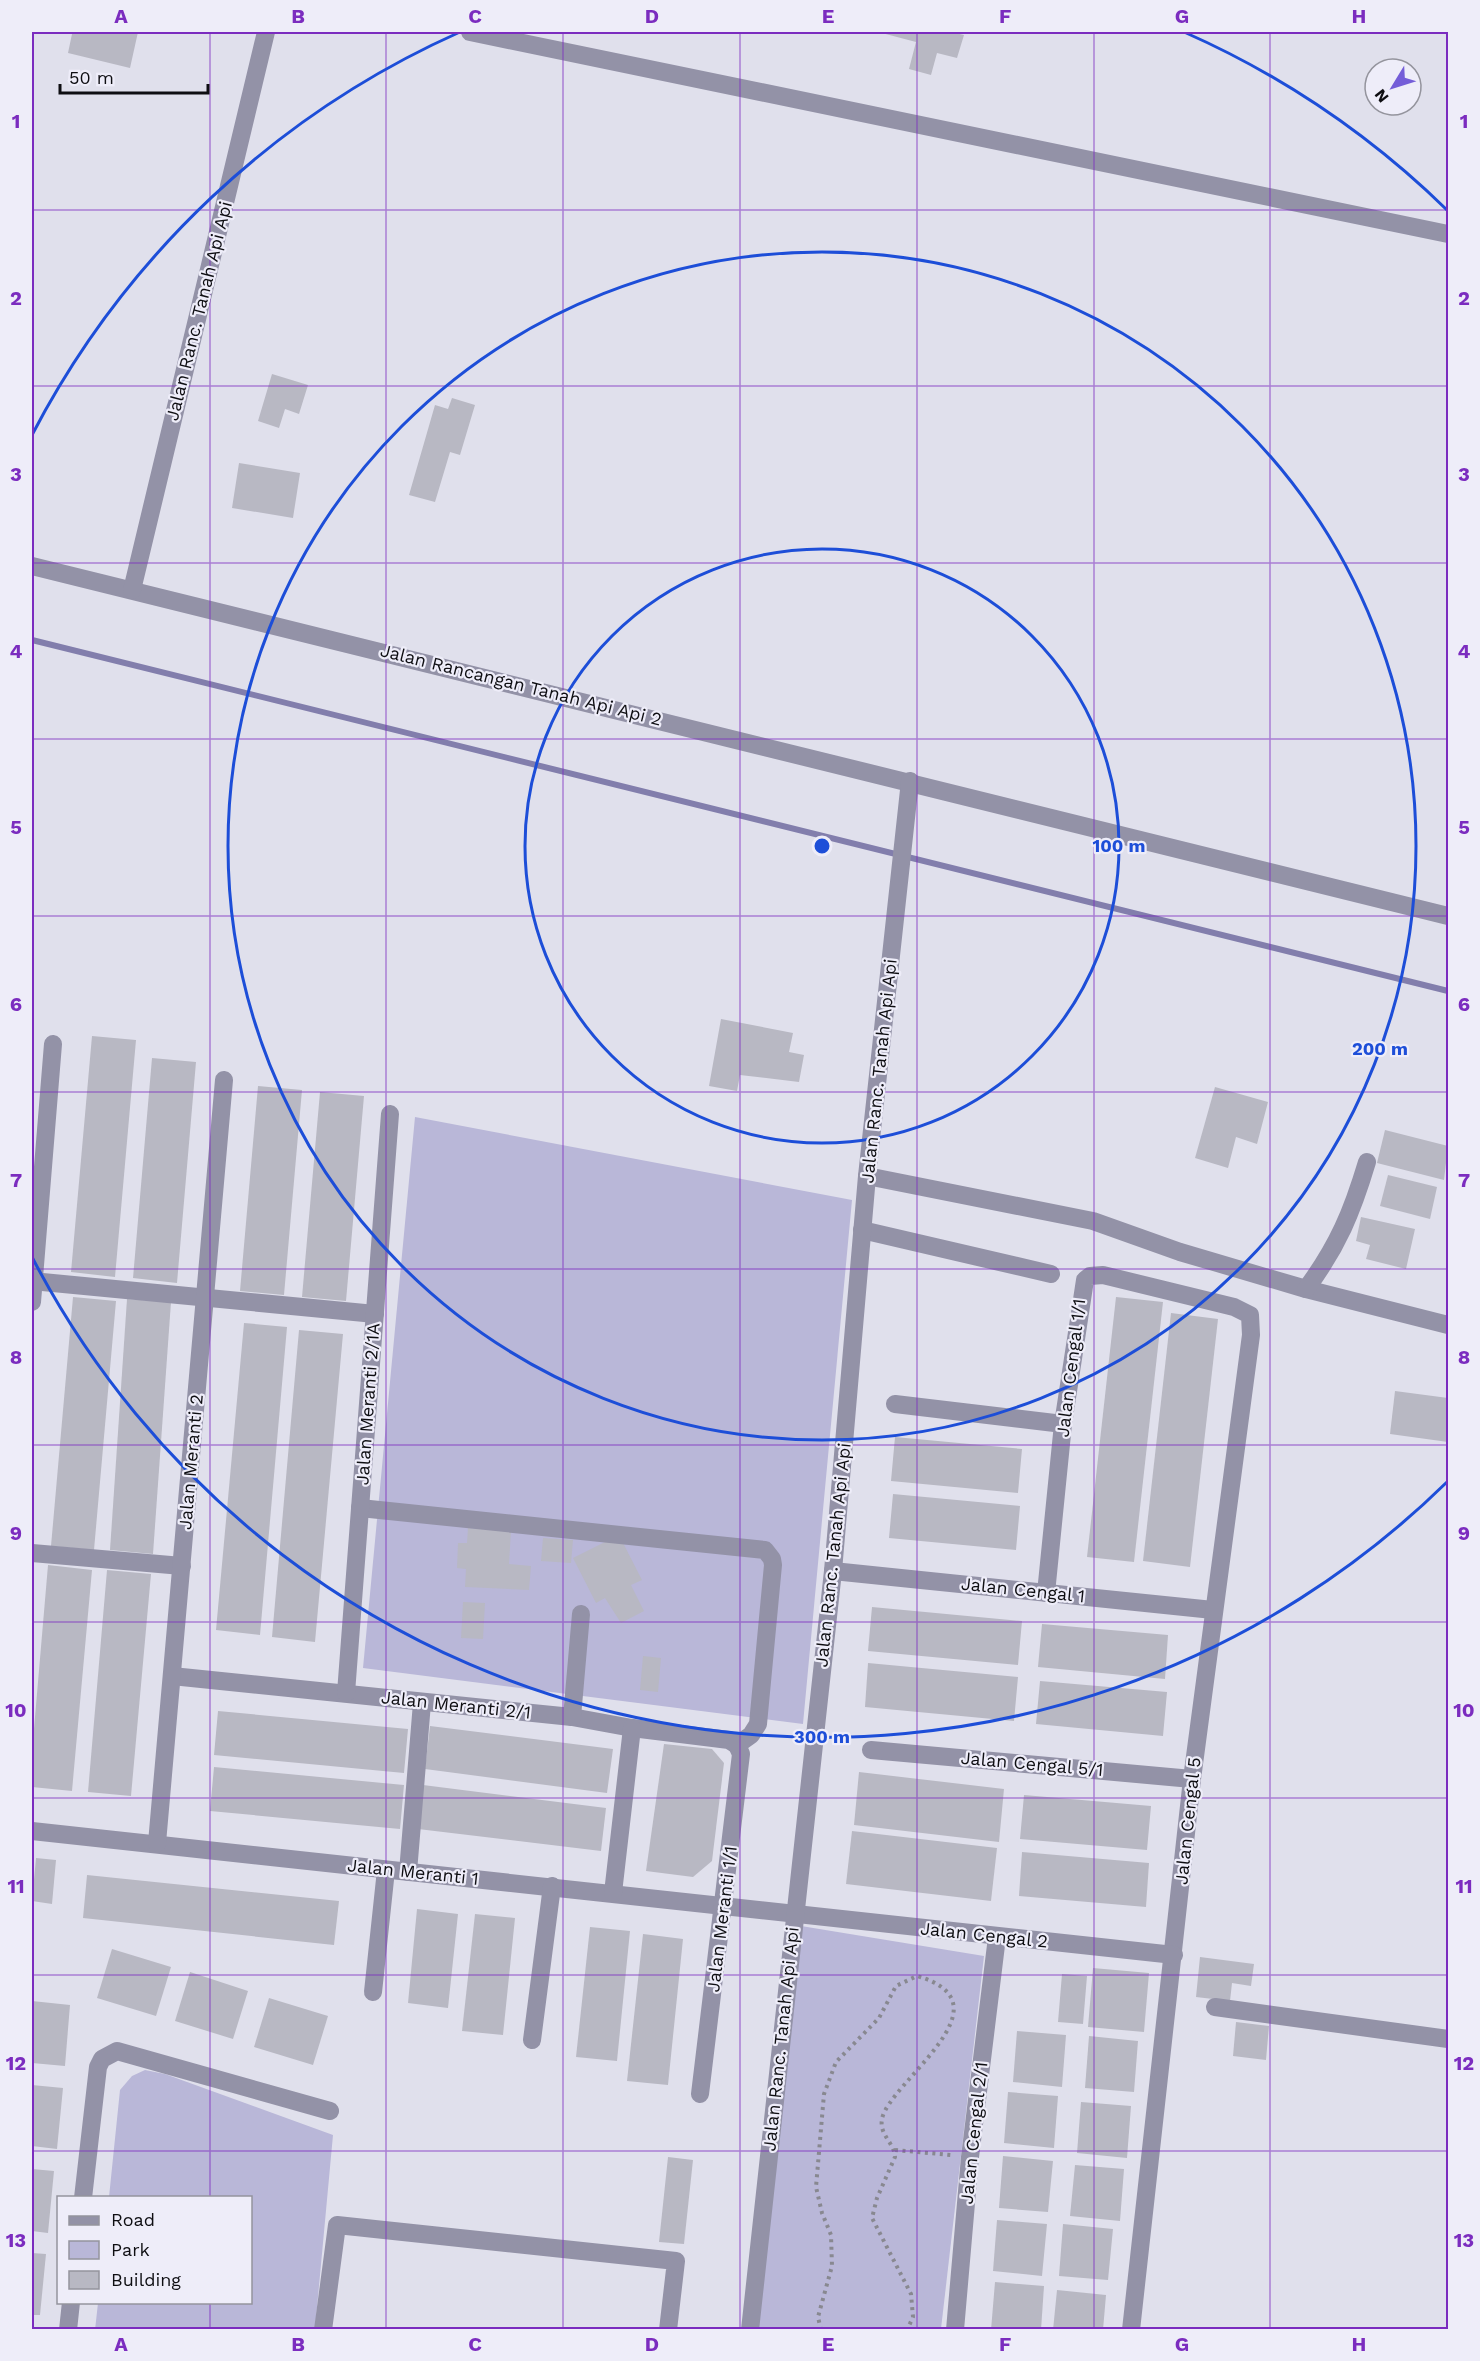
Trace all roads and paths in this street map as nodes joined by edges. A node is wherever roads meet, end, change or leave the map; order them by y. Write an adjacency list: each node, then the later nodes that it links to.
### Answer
1 (266, 32): 5 (street, Jalan Ranc. Tanah Api Api)
2 (470, 32): 3 (street)
3 (1449, 234)
4 (32, 566): 5 (street, Jalan Rancangan Tanah Api Api 2)
5 (132, 590): 6 (street, Jalan Rancangan Tanah Api Api 2)
6 (910, 781): 7 (street, Jalan Rancangan Tanah Api Api 2); 12 (street, Jalan Ranc. Tanah Api Api)
7 (1449, 916)
8 (53, 1044): 15 (street)
9 (224, 1080): 17 (street, Jalan Meranti 2)
10 (390, 1114): 19 (street, Jalan Meranti 2/1A)
11 (1367, 1161): 16 (street)
12 (867, 1176): 13 (street, Jalan Ranc. Tanah Api Api); 16 (street)
13 (862, 1230): 14 (street); 27 (street, Jalan Ranc. Tanah Api Api)
14 (1051, 1274)
15 (32, 1281): 17 (street); 18 (street)
16 (1306, 1289): 21 (street)
17 (205, 1298): 19 (street); 26 (street, Jalan Meranti 2)
18 (32, 1302)
19 (375, 1314): 24 (street, Jalan Meranti 2/1A)
20 (1250, 1314): 23 (street, Jalan Cengal 1/1); 29 (street, Jalan Cengal 5)
21 (1449, 1325)
22 (895, 1404): 23 (street)
23 (1063, 1424): 28 (street, Jalan Cengal 1/1)
24 (360, 1508): 32 (street, Jalan Meranti 2/1A); 36 (street)
25 (32, 1553): 26 (street)
26 (182, 1566): 31 (street, Jalan Meranti 2)
27 (833, 1571): 28 (street, Jalan Cengal 1); 46 (street, Jalan Ranc. Tanah Api Api)
28 (1046, 1593): 29 (street, Jalan Cengal 1)
29 (1213, 1610): 38 (street, Jalan Cengal 5)
30 (581, 1614): 34 (street)
31 (172, 1676): 32 (street, Jalan Meranti 2/1); 40 (street, Jalan Meranti 2)
32 (346, 1694): 33 (street, Jalan Meranti 2/1)
33 (422, 1703): 34 (street, Jalan Meranti 2/1); 42 (street)
34 (572, 1717): 35 (street, Jalan Meranti 2/1)
35 (632, 1728): 36 (street, Jalan Meranti 2/1); 44 (street)
36 (737, 1745): 45 (street, Jalan Meranti 1/1)
37 (871, 1750): 38 (street, Jalan Cengal 5/1)
38 (1192, 1779): 48 (street, Jalan Cengal 5)
39 (32, 1831): 40 (street, Jalan Meranti 1)
40 (158, 1843): 41 (street, Jalan Meranti 1)
41 (386, 1870): 42 (street, Jalan Meranti 1); 49 (street)
42 (408, 1872): 43 (street, Jalan Meranti 1)
43 (552, 1886): 44 (street, Jalan Meranti 1); 52 (street)
44 (613, 1893): 45 (street, Jalan Meranti 1)
45 (724, 1906): 46 (street, Jalan Meranti 1); 53 (street, Jalan Meranti 1/1)
46 (794, 1915): 47 (street, Jalan Cengal 2); 62 (street, Jalan Ranc. Tanah Api Api)
47 (997, 1937): 48 (street, Jalan Cengal 2); 56 (street, Jalan Cengal 2/1)
48 (1174, 1955): 66 (street, Jalan Cengal 5)
49 (373, 1992)
50 (1215, 2007): 51 (street)
51 (1449, 2038)
52 (532, 2040)
53 (700, 2094)
54 (330, 2111): 57 (street)
55 (895, 2150): 56 (path); 63 (path); 64 (path)
56 (970, 2157): 65 (street, Jalan Cengal 2/1)
57 (83, 2196)
58 (71, 2304): 59 (street)
59 (68, 2330)
60 (323, 2330): 61 (street)
61 (668, 2330)
62 (750, 2330)
63 (821, 2330)
64 (907, 2330)
65 (955, 2330)
66 (1131, 2330)

